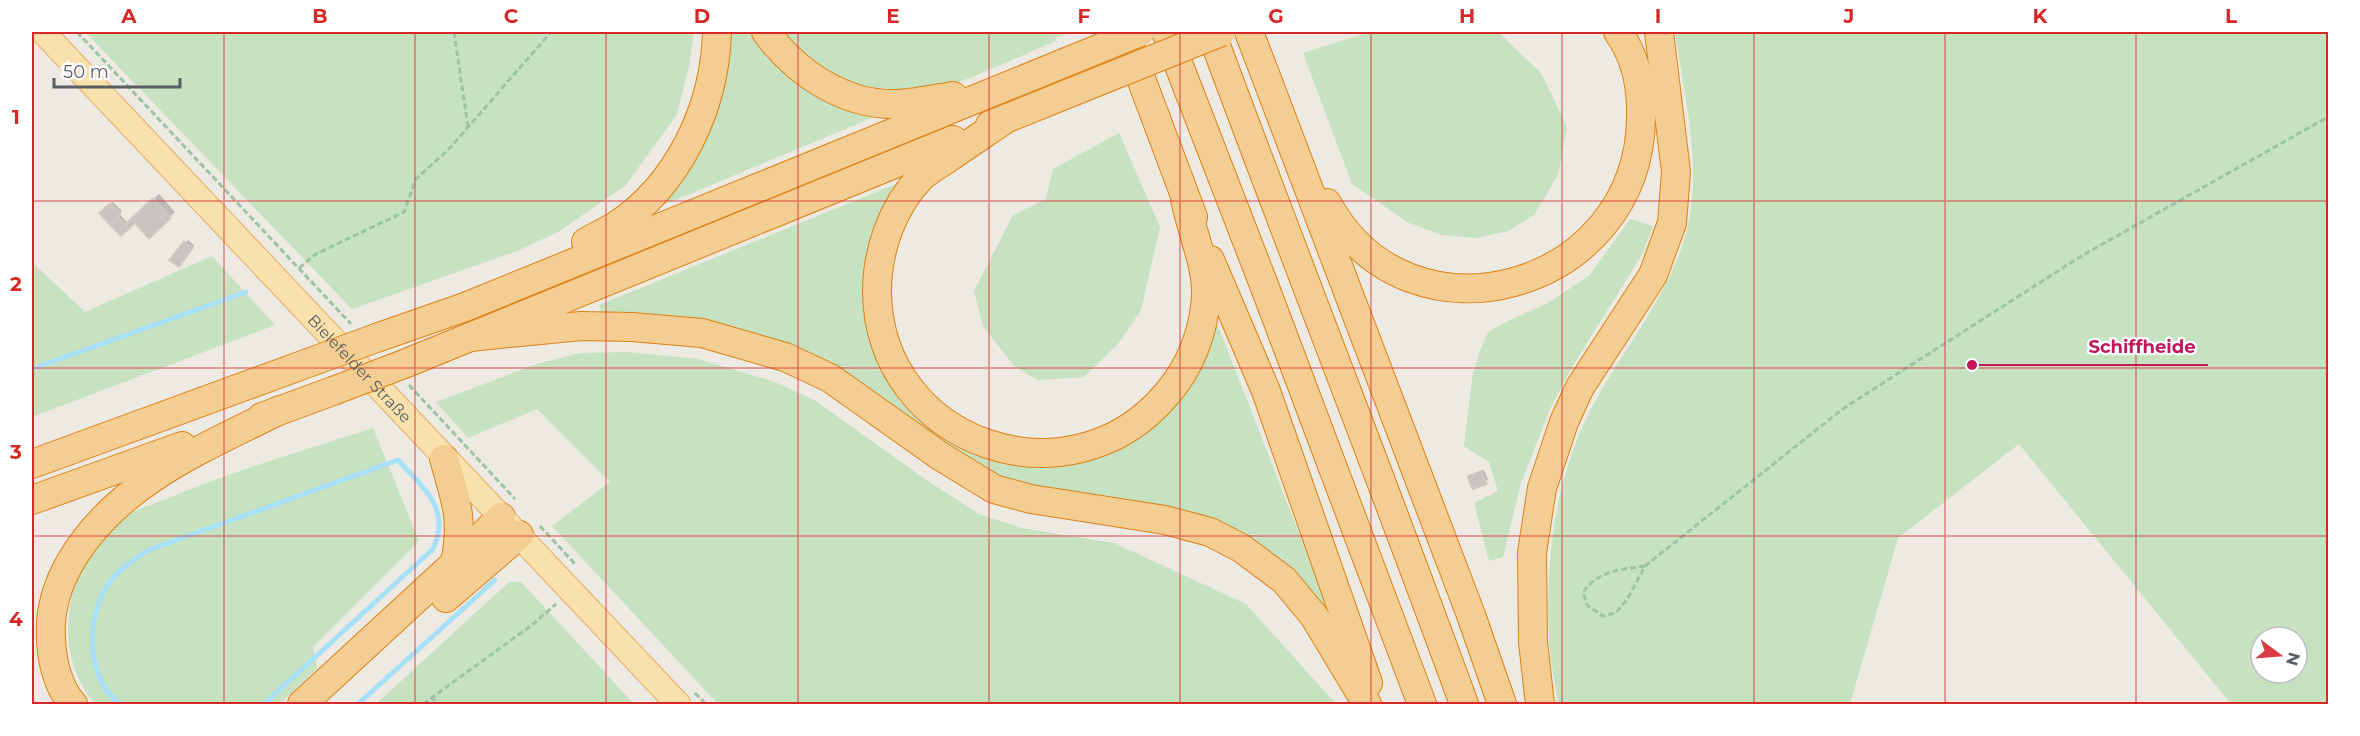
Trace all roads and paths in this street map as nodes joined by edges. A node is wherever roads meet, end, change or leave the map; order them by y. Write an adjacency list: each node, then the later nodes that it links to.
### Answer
1 (44, 32): 24 (main road, Bielefelder Straße)
2 (454, 32): 17 (path)
3 (551, 32): 17 (path)
4 (717, 32): 21 (highway)
5 (766, 32): 14 (highway)
6 (1124, 32): 19 (highway)
7 (1140, 32): 14 (highway, bridge)
8 (1166, 32): 40 (highway)
9 (1211, 32): 41 (highway)
10 (1221, 32): 16 (highway, bridge)
11 (1250, 32): 18 (highway)
12 (1618, 32): 18 (highway)
13 (1659, 32): 43 (highway)
14 (1002, 88): 21 (highway)
15 (2328, 117): 29 (path)
16 (1007, 118): 19 (highway); 22 (highway)
17 (468, 127): 20 (path)
18 (1286, 127): 42 (highway)
19 (1185, 199): 39 (highway)
20 (299, 268)
21 (465, 307): 25 (highway, bridge)
22 (470, 337): 23 (highway, bridge); 38 (highway)
23 (280, 410): 26 (highway); 32 (highway)
24 (444, 459): 27 (main road, Bielefelder Straße); 28 (highway)
25 (32, 464)
26 (32, 500)
27 (510, 526): 28 (highway); 30 (main road, Bielefelder Straße); 34 (highway)
28 (455, 563): 33 (highway)
29 (1645, 566): 29 (path)
30 (571, 591): 31 (path); 37 (main road, Bielefelder Straße)
31 (431, 698): 35 (path); 36 (path)
32 (73, 705)
33 (302, 705)
34 (329, 705)
35 (423, 705)
36 (439, 705)
37 (678, 705)
38 (1367, 705)
39 (1376, 705)
40 (1422, 705)
41 (1464, 705)
42 (1502, 705)
43 (1540, 705)

